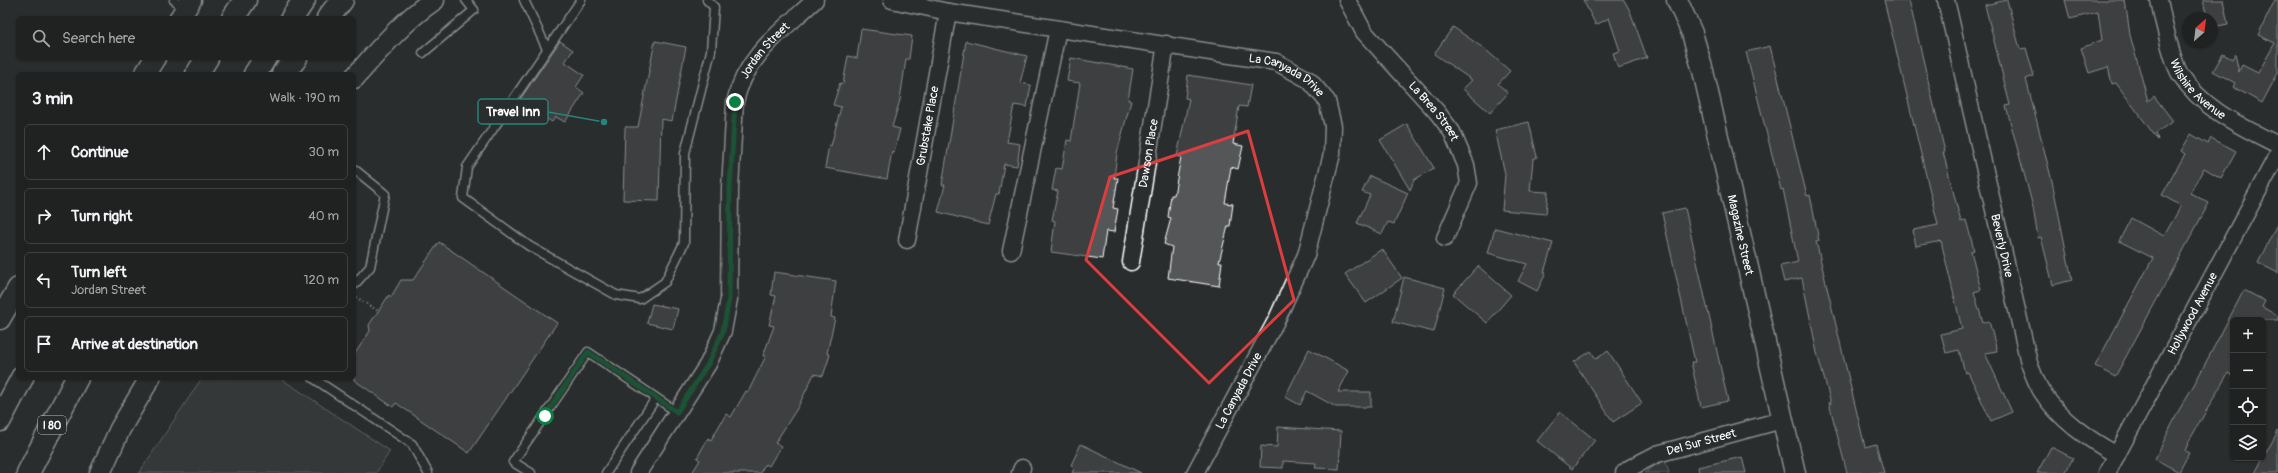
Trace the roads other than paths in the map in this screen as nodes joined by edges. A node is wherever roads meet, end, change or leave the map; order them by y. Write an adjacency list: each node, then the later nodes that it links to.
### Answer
1 (245, 0): 16 (highway)
2 (304, 0): 17 (highway)
3 (342, 0): 18 (highway)
4 (434, 0): 31 (street)
5 (466, 0): 22 (lane)
6 (524, 0): 21 (lane)
7 (581, 0): 21 (lane)
8 (707, 0): 21 (lane)
9 (815, 0): 47 (street, Jordan Street)
10 (892, 0): 15 (street, La Canyada Drive)
11 (1347, 0): 35 (street, La Brea Street)
12 (1677, 0): 49 (street, Magazine Street)
13 (1946, 0): 50 (street, Beverly Drive)
14 (2159, 0): 32 (street, Wilshire Avenue)
15 (948, 12): 19 (street, La Canyada Drive); 36 (street, Grubstake Place)
16 (234, 16)
17 (293, 16)
18 (330, 16)
19 (1058, 29): 20 (street, La Canyada Drive); 37 (street)
20 (1166, 44): 38 (street, Dawson Place); 57 (street, La Canyada Drive)
21 (547, 49)
22 (423, 53)
23 (154, 60): 27 (street)
24 (207, 60): 28 (highway)
25 (264, 60): 29 (highway)
26 (294, 60): 30 (highway)
27 (146, 72)
28 (198, 72)
29 (256, 72)
30 (285, 72)
31 (356, 76)
32 (2278, 145)
33 (2278, 154): 50 (street, Hollywood Avenue)
34 (356, 171): 39 (lane)
35 (1445, 238)
36 (907, 240)
37 (1011, 251)
38 (1131, 262)
39 (356, 283)
40 (16, 291): 41 (street)
41 (0, 319)
42 (21, 380): 48 (highway)
43 (76, 380): 51 (highway, I 80)
44 (149, 380): 52 (street)
45 (316, 380): 53 (lane)
46 (656, 398): 47 (lane); 54 (lane); 55 (lane)
47 (677, 412): 56 (street, Jordan Street)
48 (0, 420)
49 (1782, 420): 58 (street, Del Sur Street); 59 (street, Magazine Street)
50 (2117, 455): 60 (street, Hollywood Avenue)
51 (28, 473)
52 (100, 473)
53 (428, 473)
54 (531, 473)
55 (606, 473)
56 (638, 473)
57 (1195, 473)
58 (1624, 473)
59 (1795, 473)
60 (2107, 473)

